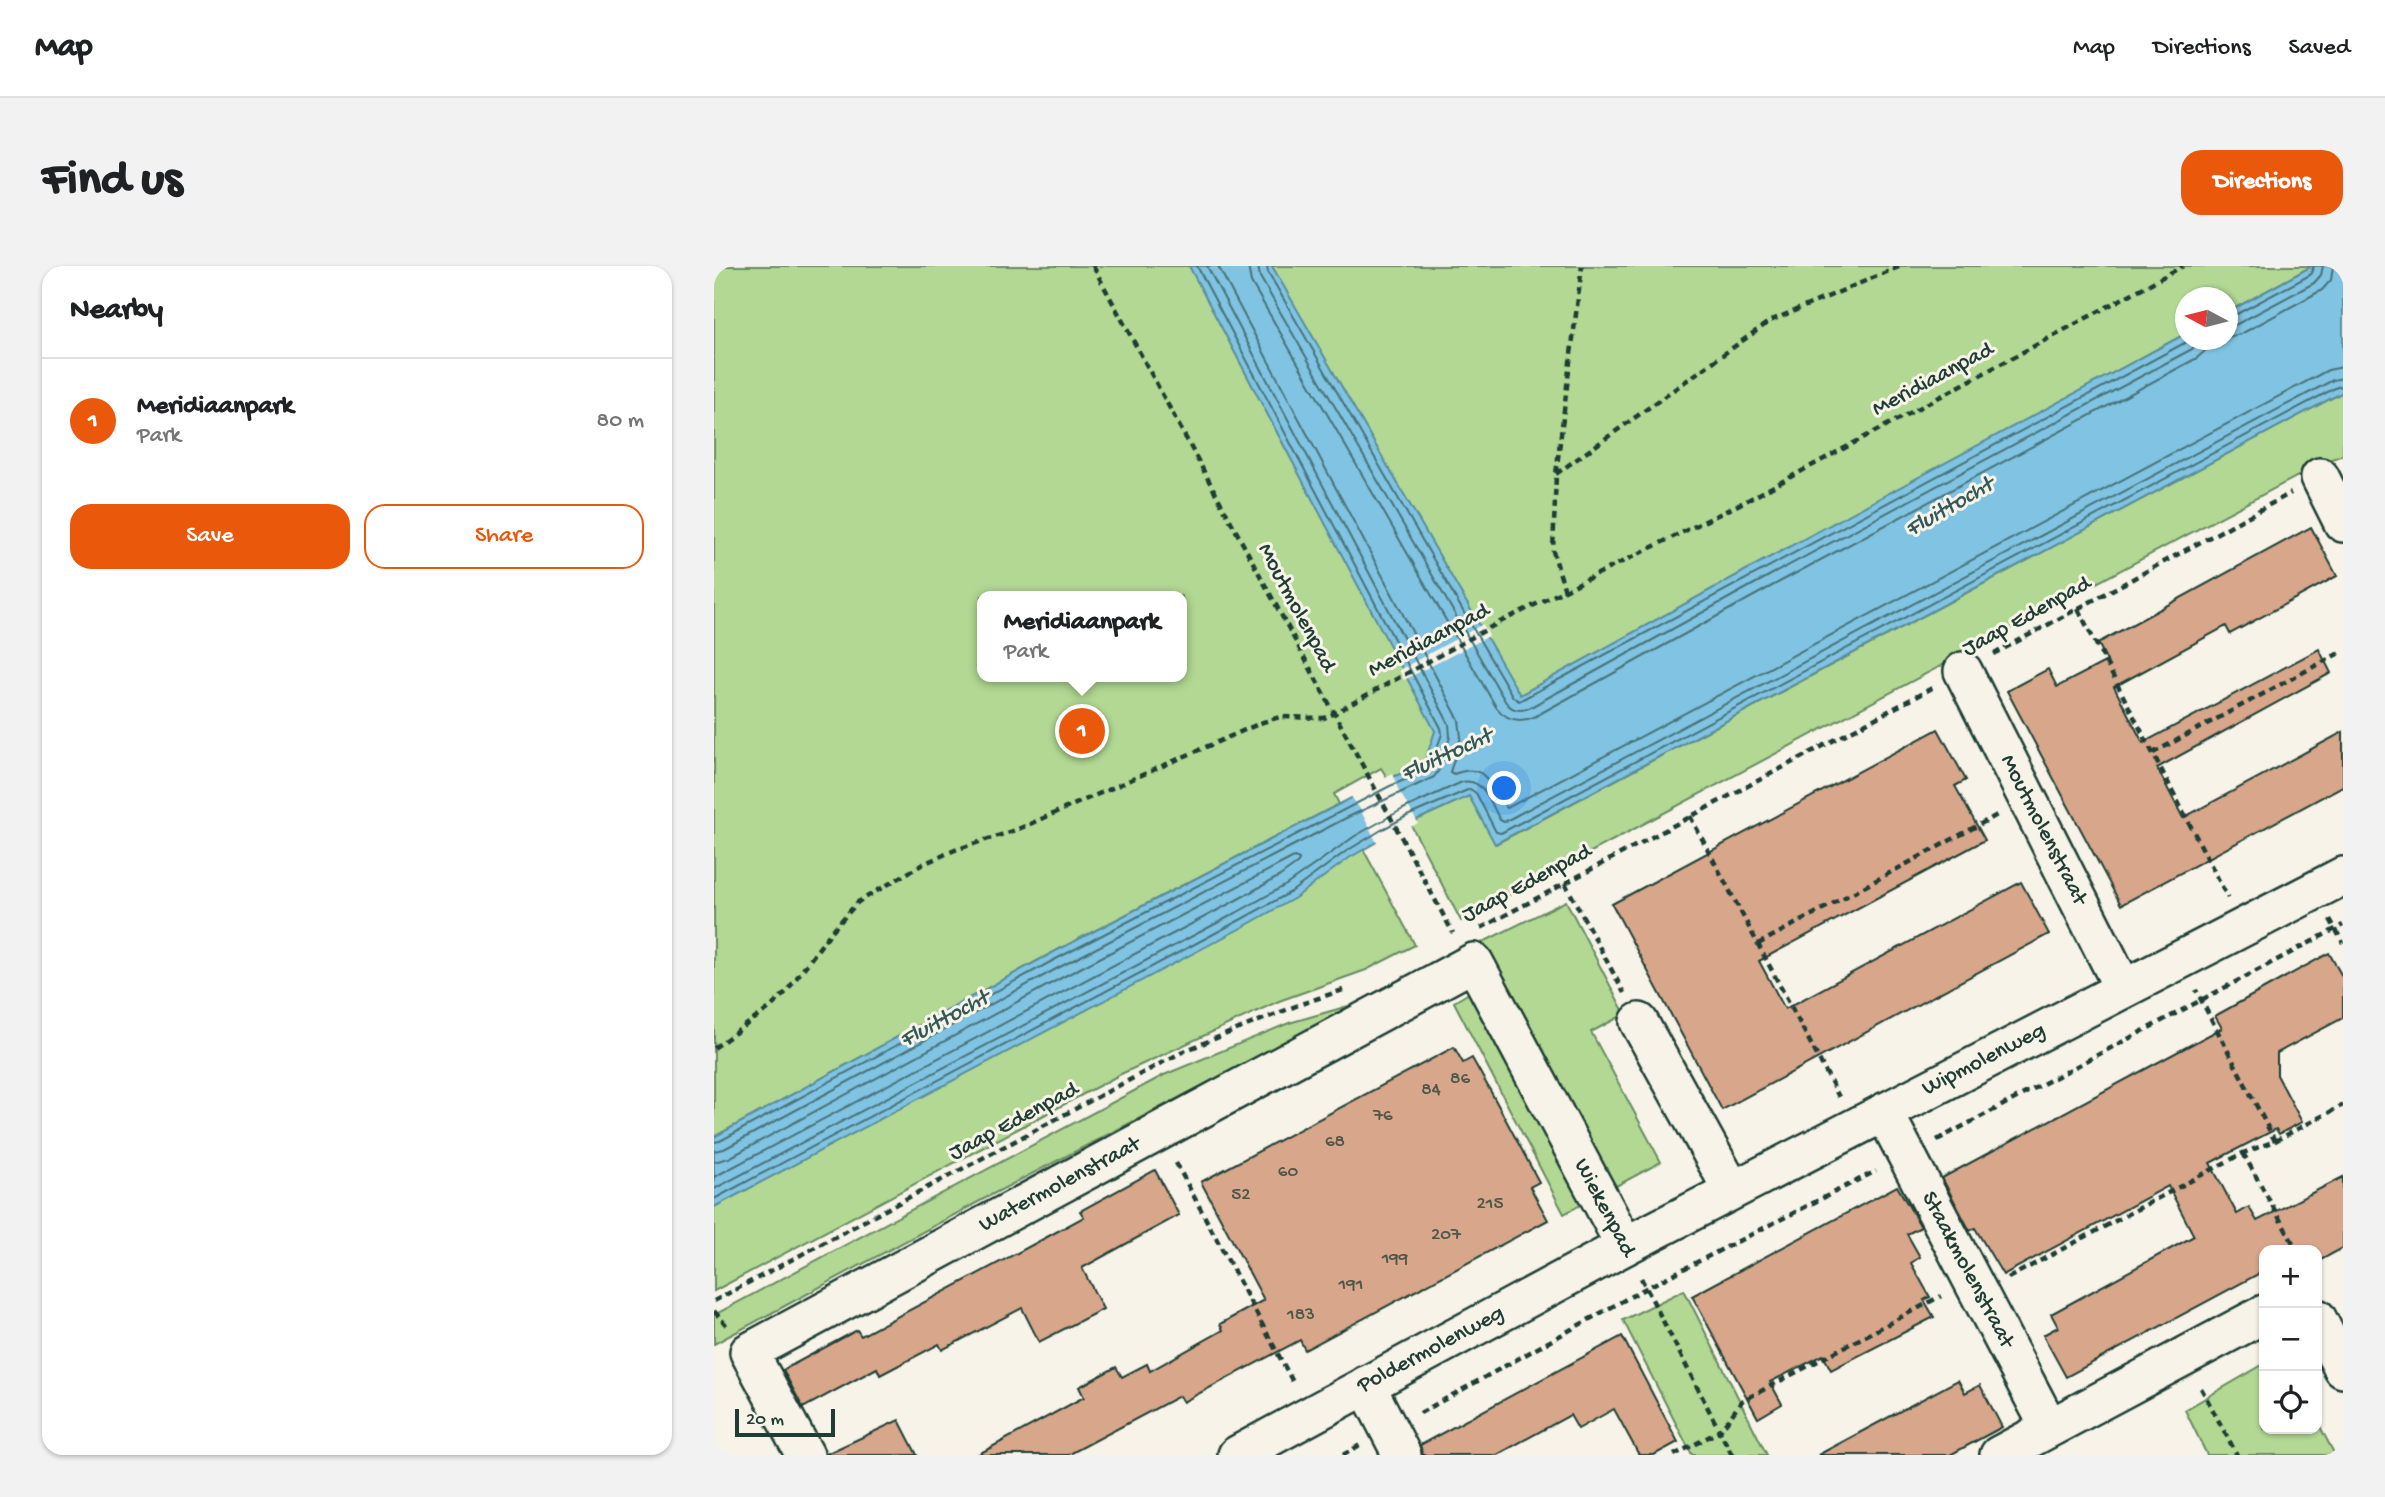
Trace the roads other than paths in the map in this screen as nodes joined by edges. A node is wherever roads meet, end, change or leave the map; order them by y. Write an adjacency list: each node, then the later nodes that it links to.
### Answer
1 (2320, 477): 2 (street)
2 (2343, 523)
3 (1963, 671): 6 (street, Moutmolenstraat)
4 (2343, 876): 6 (street, Wipmolenweg)
5 (1465, 952): 10 (street, Wiekenpad); 17 (street, Watermolenstraat)
6 (2123, 988): 8 (street, Wipmolenweg)
7 (1639, 1022): 9 (street)
8 (1869, 1120): 9 (street, Wipmolenweg); 15 (street, Staakmolenstraat)
9 (1732, 1190): 10 (street, Wipmolenweg)
10 (1625, 1246): 14 (street, Poldermolenweg)
11 (2259, 1317): 15 (street)
12 (2322, 1328): 13 (street)
13 (2343, 1369)
14 (1366, 1385): 16 (street); 18 (street, Poldermolenweg)
15 (2049, 1427): 19 (street)
16 (1395, 1442)
17 (805, 1455)
18 (1237, 1455)
19 (1999, 1455)

